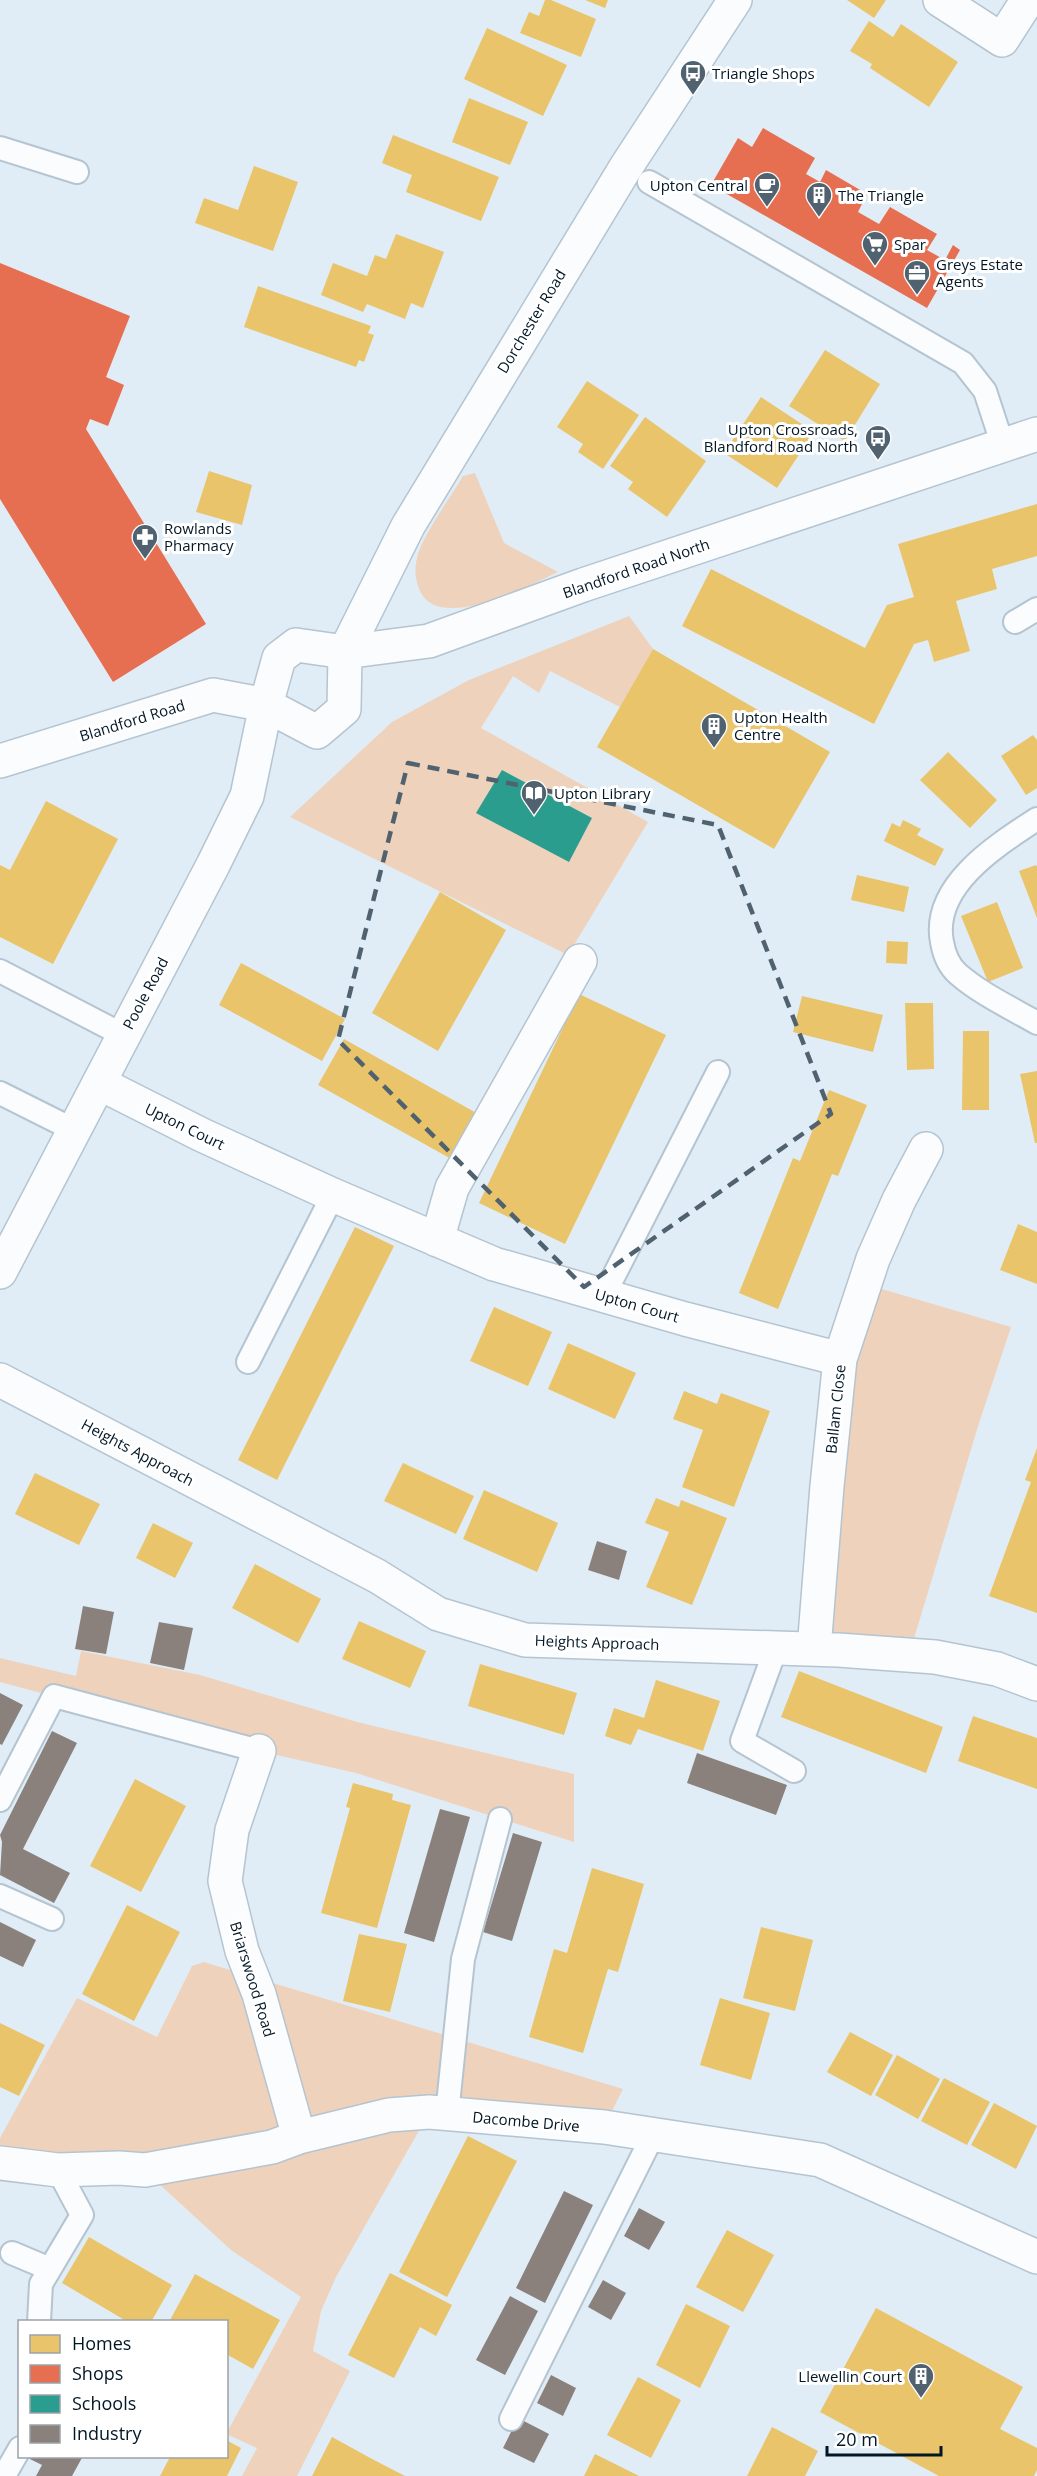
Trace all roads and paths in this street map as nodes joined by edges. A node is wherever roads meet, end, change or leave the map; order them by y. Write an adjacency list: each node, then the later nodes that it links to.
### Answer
1 (735, 0): 11 (street, Dorchester Road)
2 (940, 0): 3 (street)
3 (1027, 1)
4 (0, 148): 5 (lane)
5 (77, 171)
6 (649, 182): 8 (lane)
7 (1037, 434): 8 (street, Blandford Road North)
8 (1003, 446): 11 (street, Blandford Road North)
9 (1037, 609): 10 (lane)
10 (1015, 622)
11 (345, 652): 12 (street, Blandford Road North); 12 (street)
12 (266, 705): 13 (street, Blandford Road); 18 (street, Poole Road)
13 (0, 761)
14 (1037, 819): 17 (lane)
15 (580, 961): 25 (street)
16 (0, 971): 18 (lane)
17 (1037, 1023)
18 (123, 1035): 20 (street, Poole Road)
19 (718, 1072): 27 (lane)
20 (99, 1083): 22 (street, Poole Road); 24 (street, Upton Court)
21 (0, 1093): 22 (lane)
22 (74, 1130): 26 (street, Poole Road)
23 (926, 1149): 28 (street, Ballam Close)
24 (333, 1195): 25 (street, Upton Court); 29 (lane)
25 (437, 1240): 27 (street, Upton Court)
26 (0, 1272)
27 (604, 1295): 28 (street, Upton Court)
28 (840, 1359): 32 (street, Ballam Close)
29 (248, 1362)
30 (0, 1380): 31 (street, Heights Approach)
31 (776, 1648): 32 (street, Heights Approach); 35 (lane)
32 (813, 1649): 33 (street, Heights Approach)
33 (1037, 1684)
34 (259, 1751): 36 (lane); 42 (street, Briarswood Road)
35 (794, 1772)
36 (0, 1800)
37 (500, 1819): 40 (lane)
38 (0, 1896): 39 (lane)
39 (52, 1919)
40 (447, 2114): 41 (street, Dacombe Drive); 42 (street, Dacombe Drive)
41 (653, 2135): 46 (street, Dacombe Drive); 49 (lane)
42 (299, 2137): 44 (street, Dacombe Drive)
43 (0, 2163): 44 (street, Dacombe Drive)
44 (58, 2170): 47 (lane)
45 (12, 2253): 47 (lane)
46 (1037, 2257)
47 (50, 2269): 48 (lane)
48 (39, 2320)
49 (510, 2419)
50 (18, 2452): 51 (lane)
51 (4, 2476)

